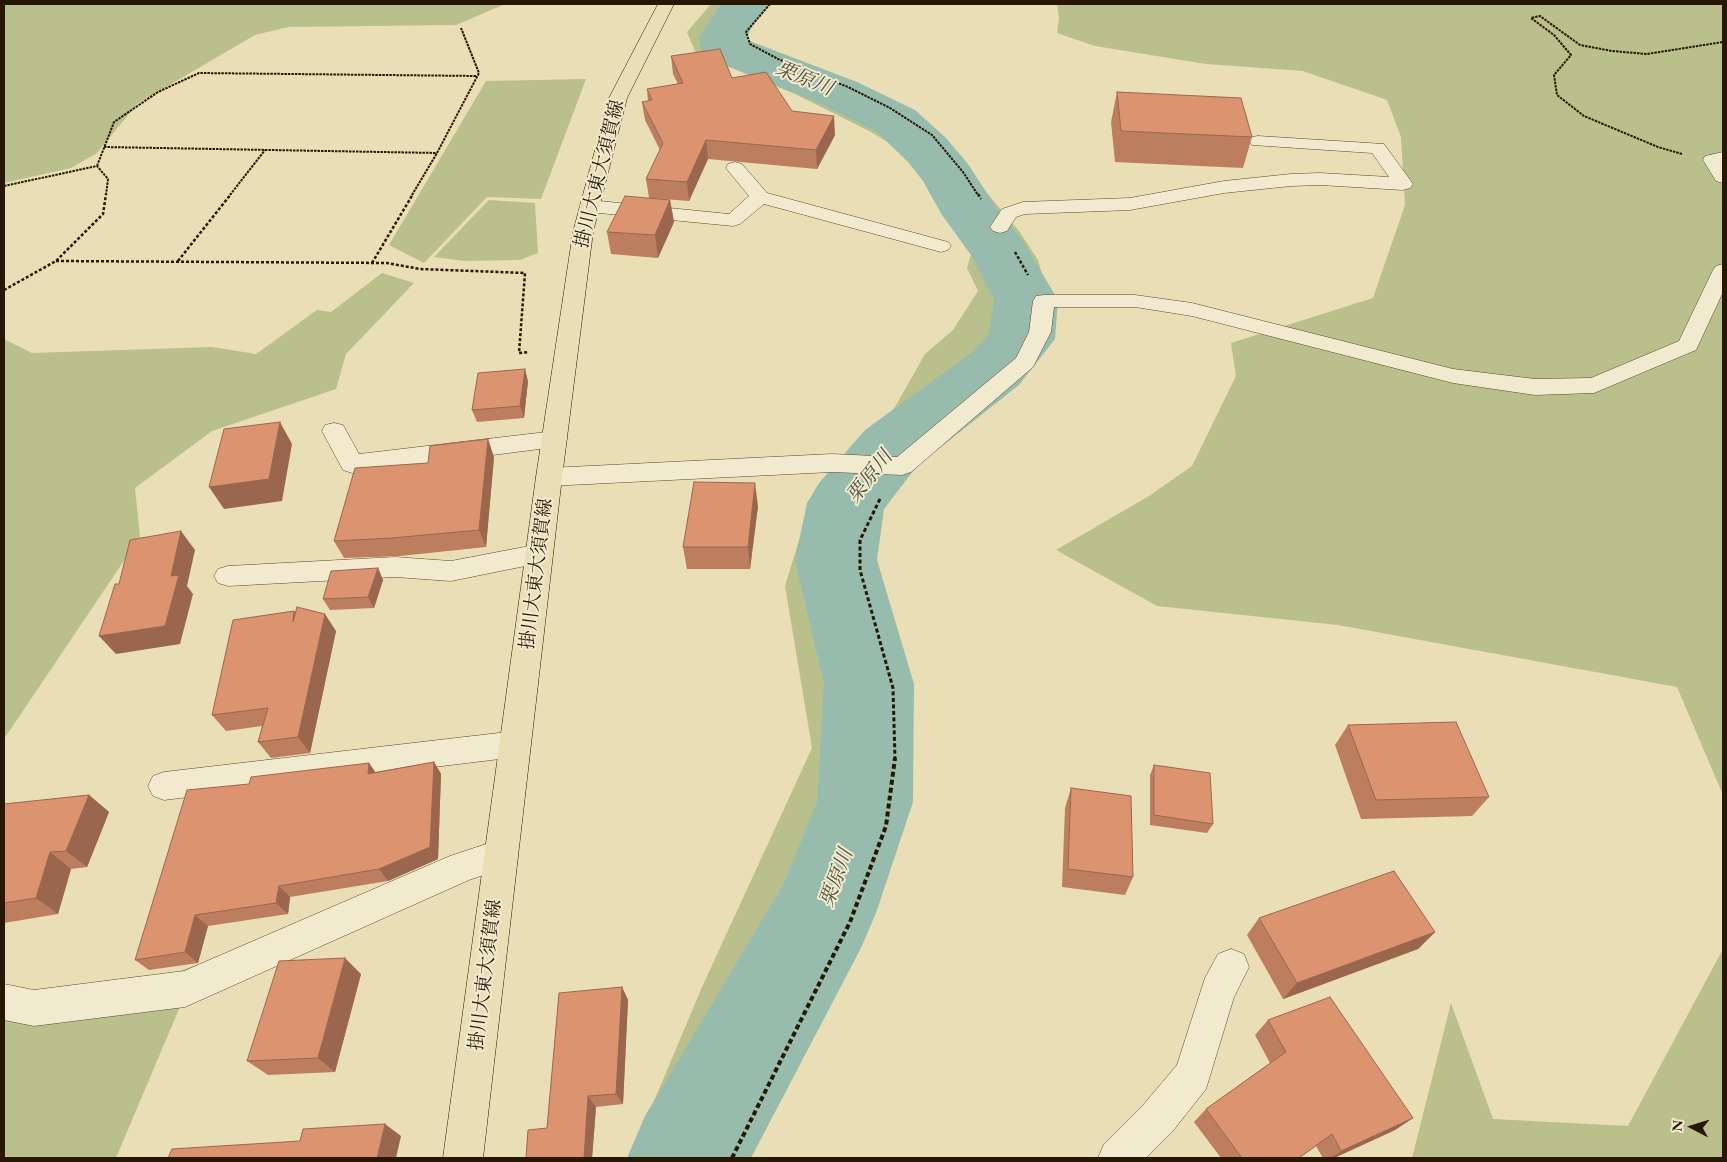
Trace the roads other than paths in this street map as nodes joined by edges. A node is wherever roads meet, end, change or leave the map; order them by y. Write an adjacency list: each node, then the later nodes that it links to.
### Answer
1 (666, 4): 7 (main road, 掛川大東大須賀線)
2 (1258, 141): 8 (street)
3 (1718, 159): 5 (street)
4 (734, 168): 6 (street)
5 (1723, 177)
6 (760, 197): 7 (street); 9 (street)
7 (589, 206): 12 (main road, 掛川大東大須賀線)
8 (1000, 227)
9 (941, 246)
10 (1723, 270): 13 (street)
11 (334, 432): 12 (street)
12 (554, 439): 13 (main road, 掛川大東大須賀線)
13 (549, 477): 14 (main road, 掛川大東大須賀線)
14 (540, 554): 15 (street); 16 (main road, 掛川大東大須賀線)
15 (228, 576)
16 (516, 744): 17 (street); 18 (main road, 掛川大東大須賀線)
17 (164, 786)
18 (502, 854): 20 (street); 21 (main road, 掛川大東大須賀線)
19 (1230, 967): 22 (street)
20 (4, 1002)
21 (463, 1158)
22 (1118, 1158)

